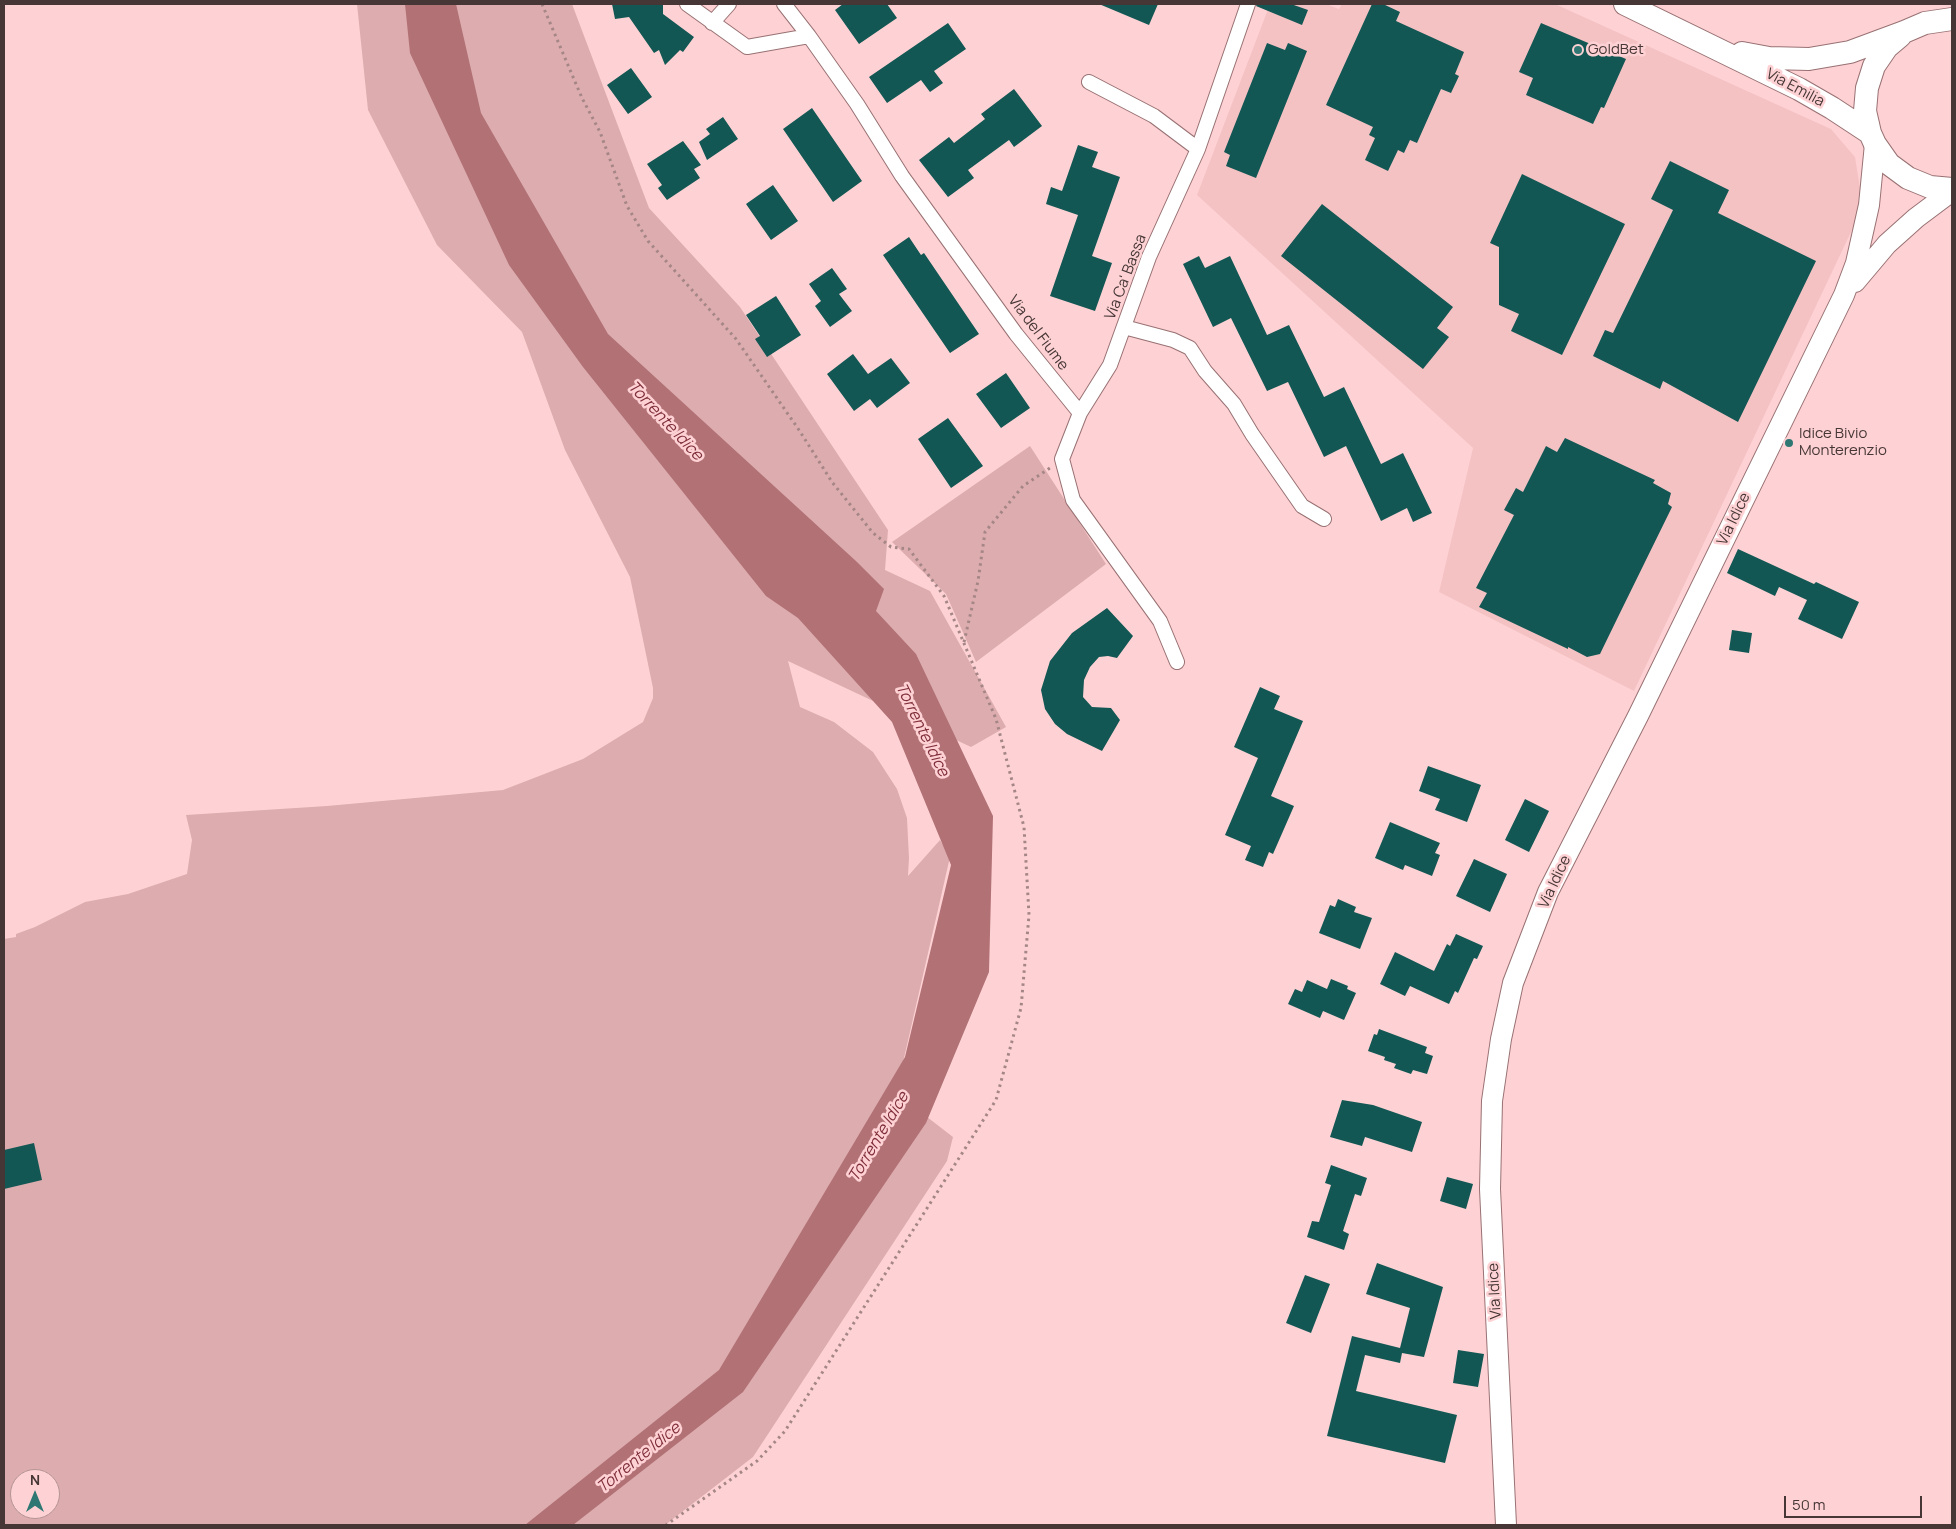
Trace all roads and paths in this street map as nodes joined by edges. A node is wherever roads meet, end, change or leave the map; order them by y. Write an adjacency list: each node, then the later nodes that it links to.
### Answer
1 (542, 4): 23 (path)
2 (688, 4): 9 (street)
3 (728, 4): 9 (street)
4 (784, 4): 12 (street, Via del Fiume)
5 (1248, 4): 16 (street, Via Ca' Bassa)
6 (1625, 4): 13 (main road, Via Emilia)
7 (1952, 7): 10 (main road)
8 (1952, 19): 10 (main road, Via Emilia)
9 (712, 23): 12 (street)
10 (1925, 23): 11 (main road, Via Emilia)
11 (1904, 32): 13 (main road, Via Emilia); 15 (main road, Via Emilia)
12 (809, 36): 20 (street, Via del Fiume)
13 (1717, 48): 15 (main road, Via Emilia)
14 (1089, 82): 16 (street)
15 (1872, 139): 17 (main road, Via Emilia); 18 (main road, Via Idice)
16 (1198, 149): 19 (street, Via Ca' Bassa)
17 (1952, 190): 18 (main road, Via Idice)
18 (1844, 295): 26 (main road, Via Idice)
19 (1124, 327): 20 (street, Via Ca' Bassa); 22 (street)
20 (1080, 413): 21 (street)
21 (1062, 459): 23 (path); 24 (street)
22 (1324, 519)
23 (963, 642): 25 (path)
24 (1177, 662)
25 (666, 1525)
26 (1506, 1525)

